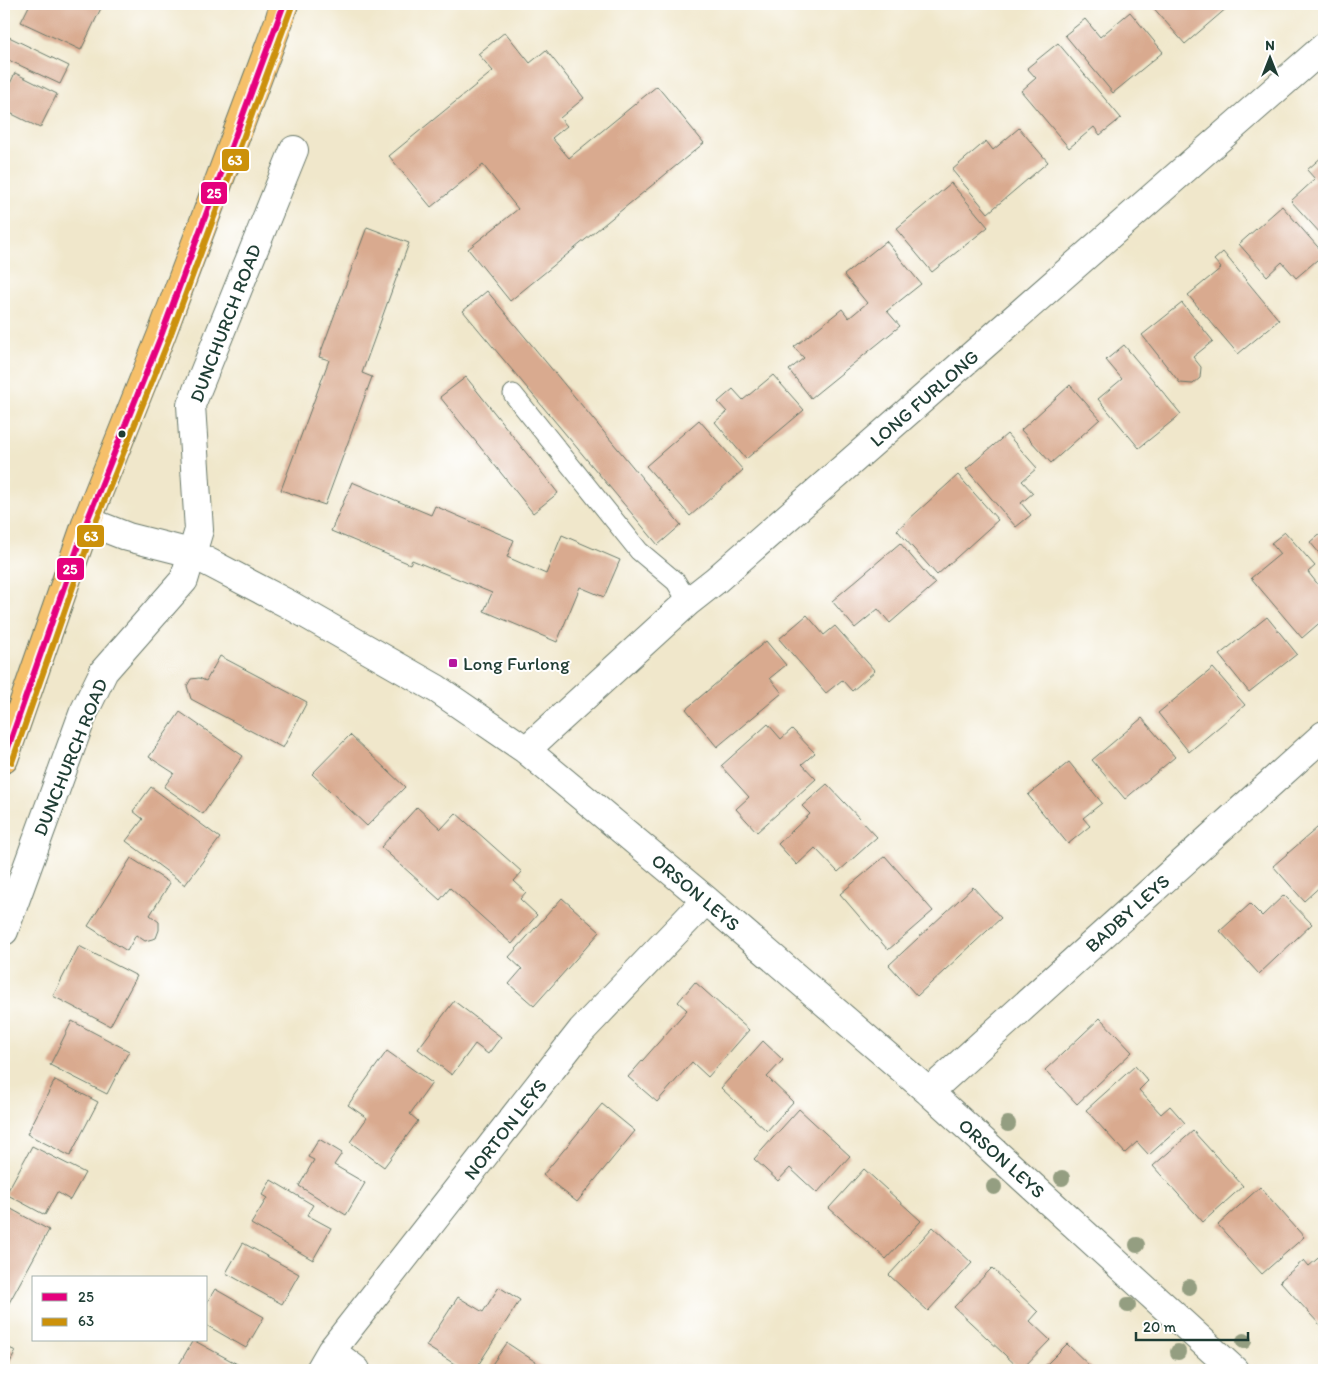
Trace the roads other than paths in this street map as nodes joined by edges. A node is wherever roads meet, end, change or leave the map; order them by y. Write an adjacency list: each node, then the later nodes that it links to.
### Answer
1 (284, 4): 5 (highway)
2 (1324, 48): 7 (street, LONG FURLONG)
3 (294, 150): 6 (street, DUNCHURCH ROAD)
4 (513, 394): 7 (lane)
5 (87, 521): 6 (street, ORSON LEYS); 10 (highway)
6 (191, 553): 9 (street, ORSON LEYS); 12 (street, DUNCHURCH ROAD)
7 (688, 602): 9 (street, LONG FURLONG)
8 (1324, 735): 13 (street, BADBY LEYS)
9 (526, 750): 11 (street, ORSON LEYS)
10 (4, 759)
11 (706, 900): 13 (street, ORSON LEYS); 14 (street, NORTON LEYS)
12 (4, 931)
13 (929, 1092): 16 (street, ORSON LEYS)
14 (325, 1361): 15 (street)
15 (356, 1370)
16 (1234, 1370)

